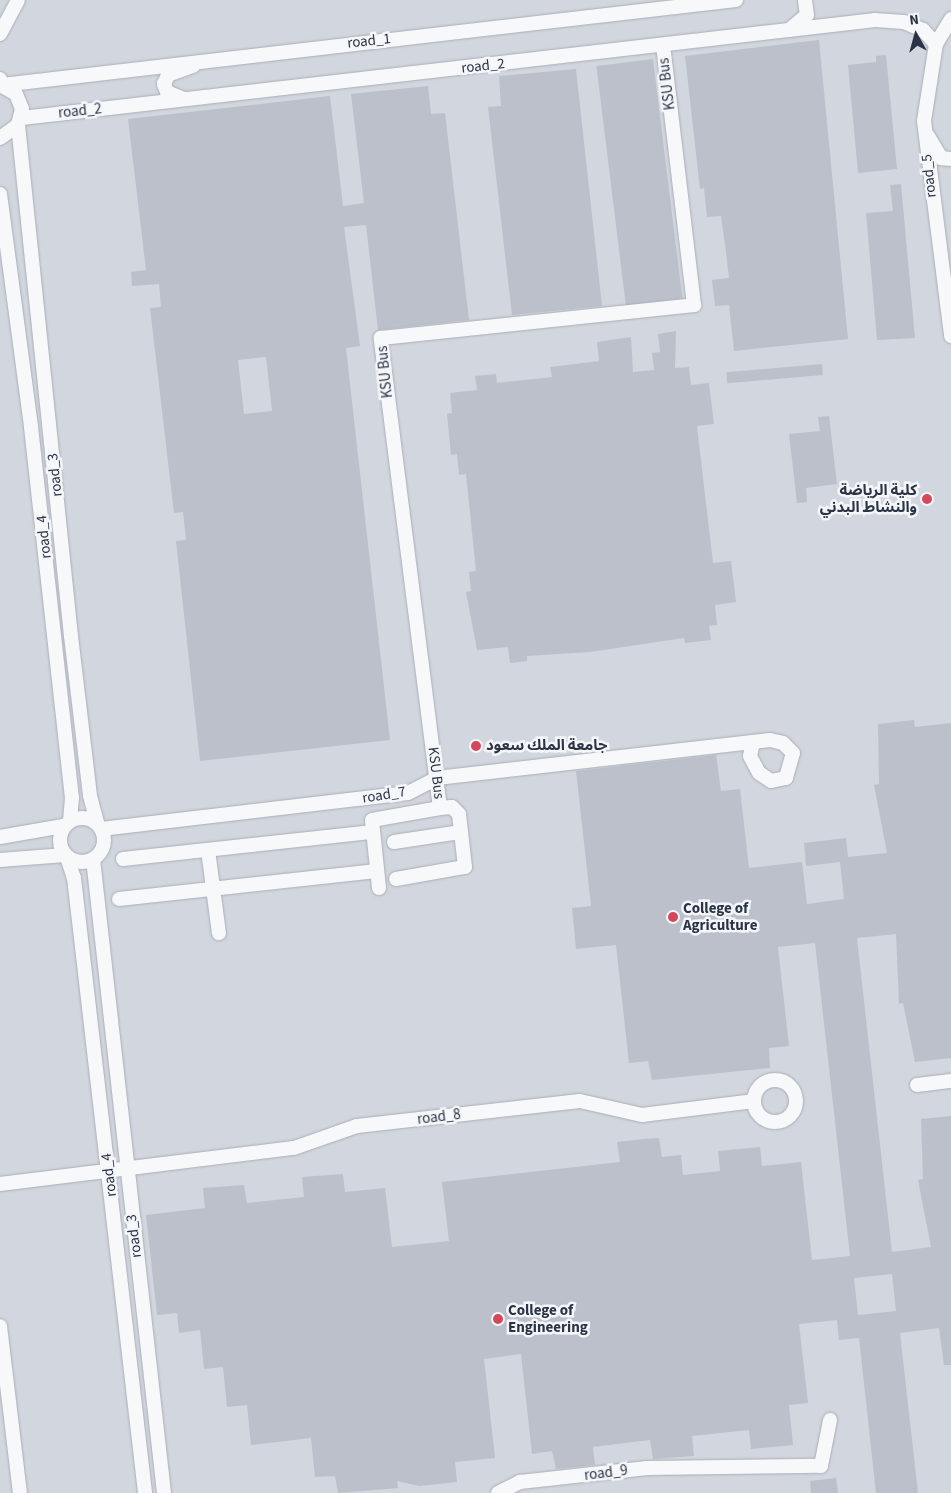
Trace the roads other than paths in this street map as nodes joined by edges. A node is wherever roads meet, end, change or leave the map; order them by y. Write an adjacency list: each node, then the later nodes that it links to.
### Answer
1 (18, 0): 6 (street)
2 (736, 0): 9 (street, road_1)
3 (801, 0): 5 (street)
4 (951, 19): 7 (street, road_5)
5 (786, 32): 7 (street, road_2); 8 (street, road_2)
6 (0, 34)
7 (936, 44): 12 (street, road_5)
8 (663, 46): 11 (street, road_2); 19 (street, KSU Bus)
9 (215, 58): 10 (street, road_1); 11 (street)
10 (1, 83): 13 (street, road_3)
11 (184, 99): 13 (street, road_2)
12 (924, 121): 15 (street); 17 (street, road_5)
13 (20, 122): 14 (street); 22 (street, road_3)
14 (0, 138)
15 (951, 159)
16 (0, 194): 21 (street, road_4)
17 (951, 336)
18 (753, 742): 19 (street, road_7)
19 (437, 778): 20 (street, KSU Bus); 22 (street, road_7)
20 (440, 808): 23 (street, KSU Bus); 24 (street)
21 (67, 823): 22 (street); 25 (street); 28 (street)
22 (99, 826): 31 (street)
23 (371, 832): 27 (street); 32 (street)
24 (462, 832): 26 (street); 33 (street)
25 (0, 837)
26 (394, 842)
27 (208, 850): 29 (street); 35 (street)
28 (66, 856): 30 (street); 31 (street); 42 (street, road_4)
29 (123, 859)
30 (0, 860)
31 (93, 860): 41 (street, road_3)
32 (376, 871): 34 (street); 35 (street)
33 (396, 880)
34 (378, 888)
35 (213, 889): 36 (street); 37 (street)
36 (119, 899)
37 (219, 933)
38 (951, 1081): 39 (street)
39 (917, 1086)
40 (754, 1101): 41 (street, road_8)
41 (127, 1169): 42 (street, road_8); 48 (street, road_3)
42 (109, 1172): 43 (street, road_8); 47 (street, road_4)
43 (0, 1184)
44 (0, 1326): 46 (street)
45 (830, 1420): 49 (street, road_9)
46 (20, 1493)
47 (145, 1493)
48 (164, 1493)
49 (498, 1493)

